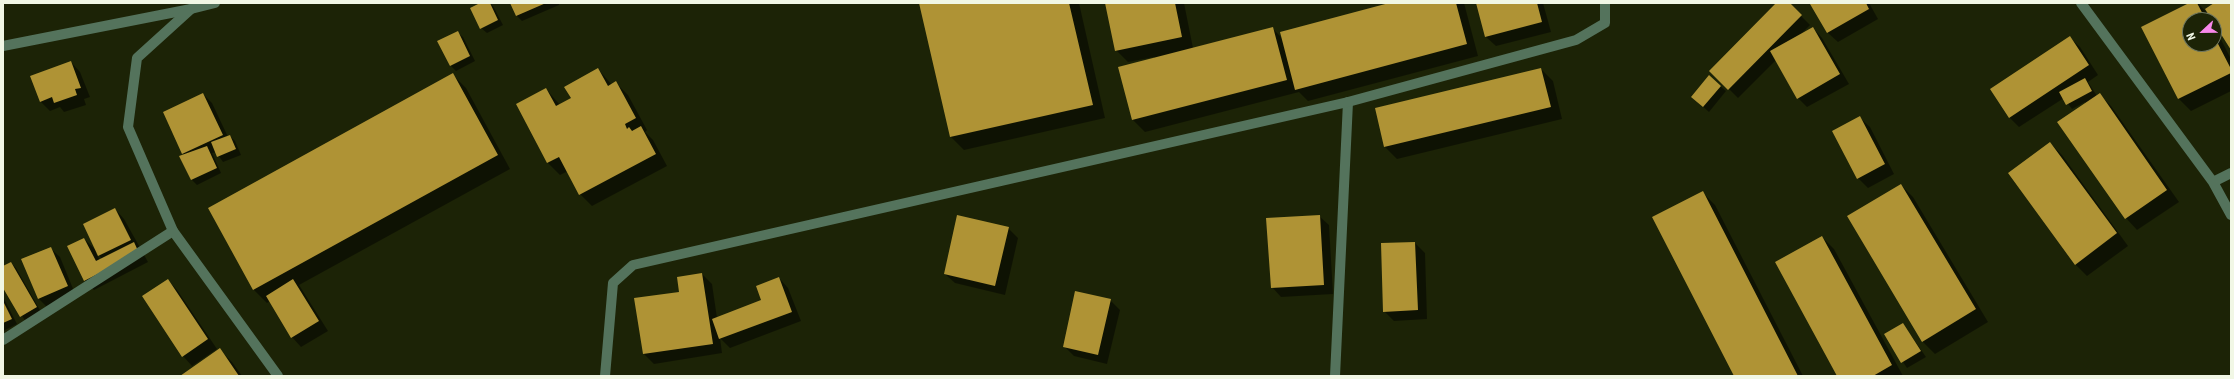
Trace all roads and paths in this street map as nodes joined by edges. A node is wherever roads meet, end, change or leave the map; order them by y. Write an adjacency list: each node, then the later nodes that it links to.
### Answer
1 (215, 3): 4 (street)
2 (1605, 3): 6 (street)
3 (2081, 3): 8 (street)
4 (191, 9): 5 (street); 10 (street)
5 (3, 46)
6 (1348, 102): 13 (street); 14 (street)
7 (2231, 173): 8 (street)
8 (2213, 182): 9 (street)
9 (2231, 215)
10 (173, 231): 11 (street); 12 (street)
11 (3, 340)
12 (278, 376)
13 (605, 376)
14 (1336, 376)

